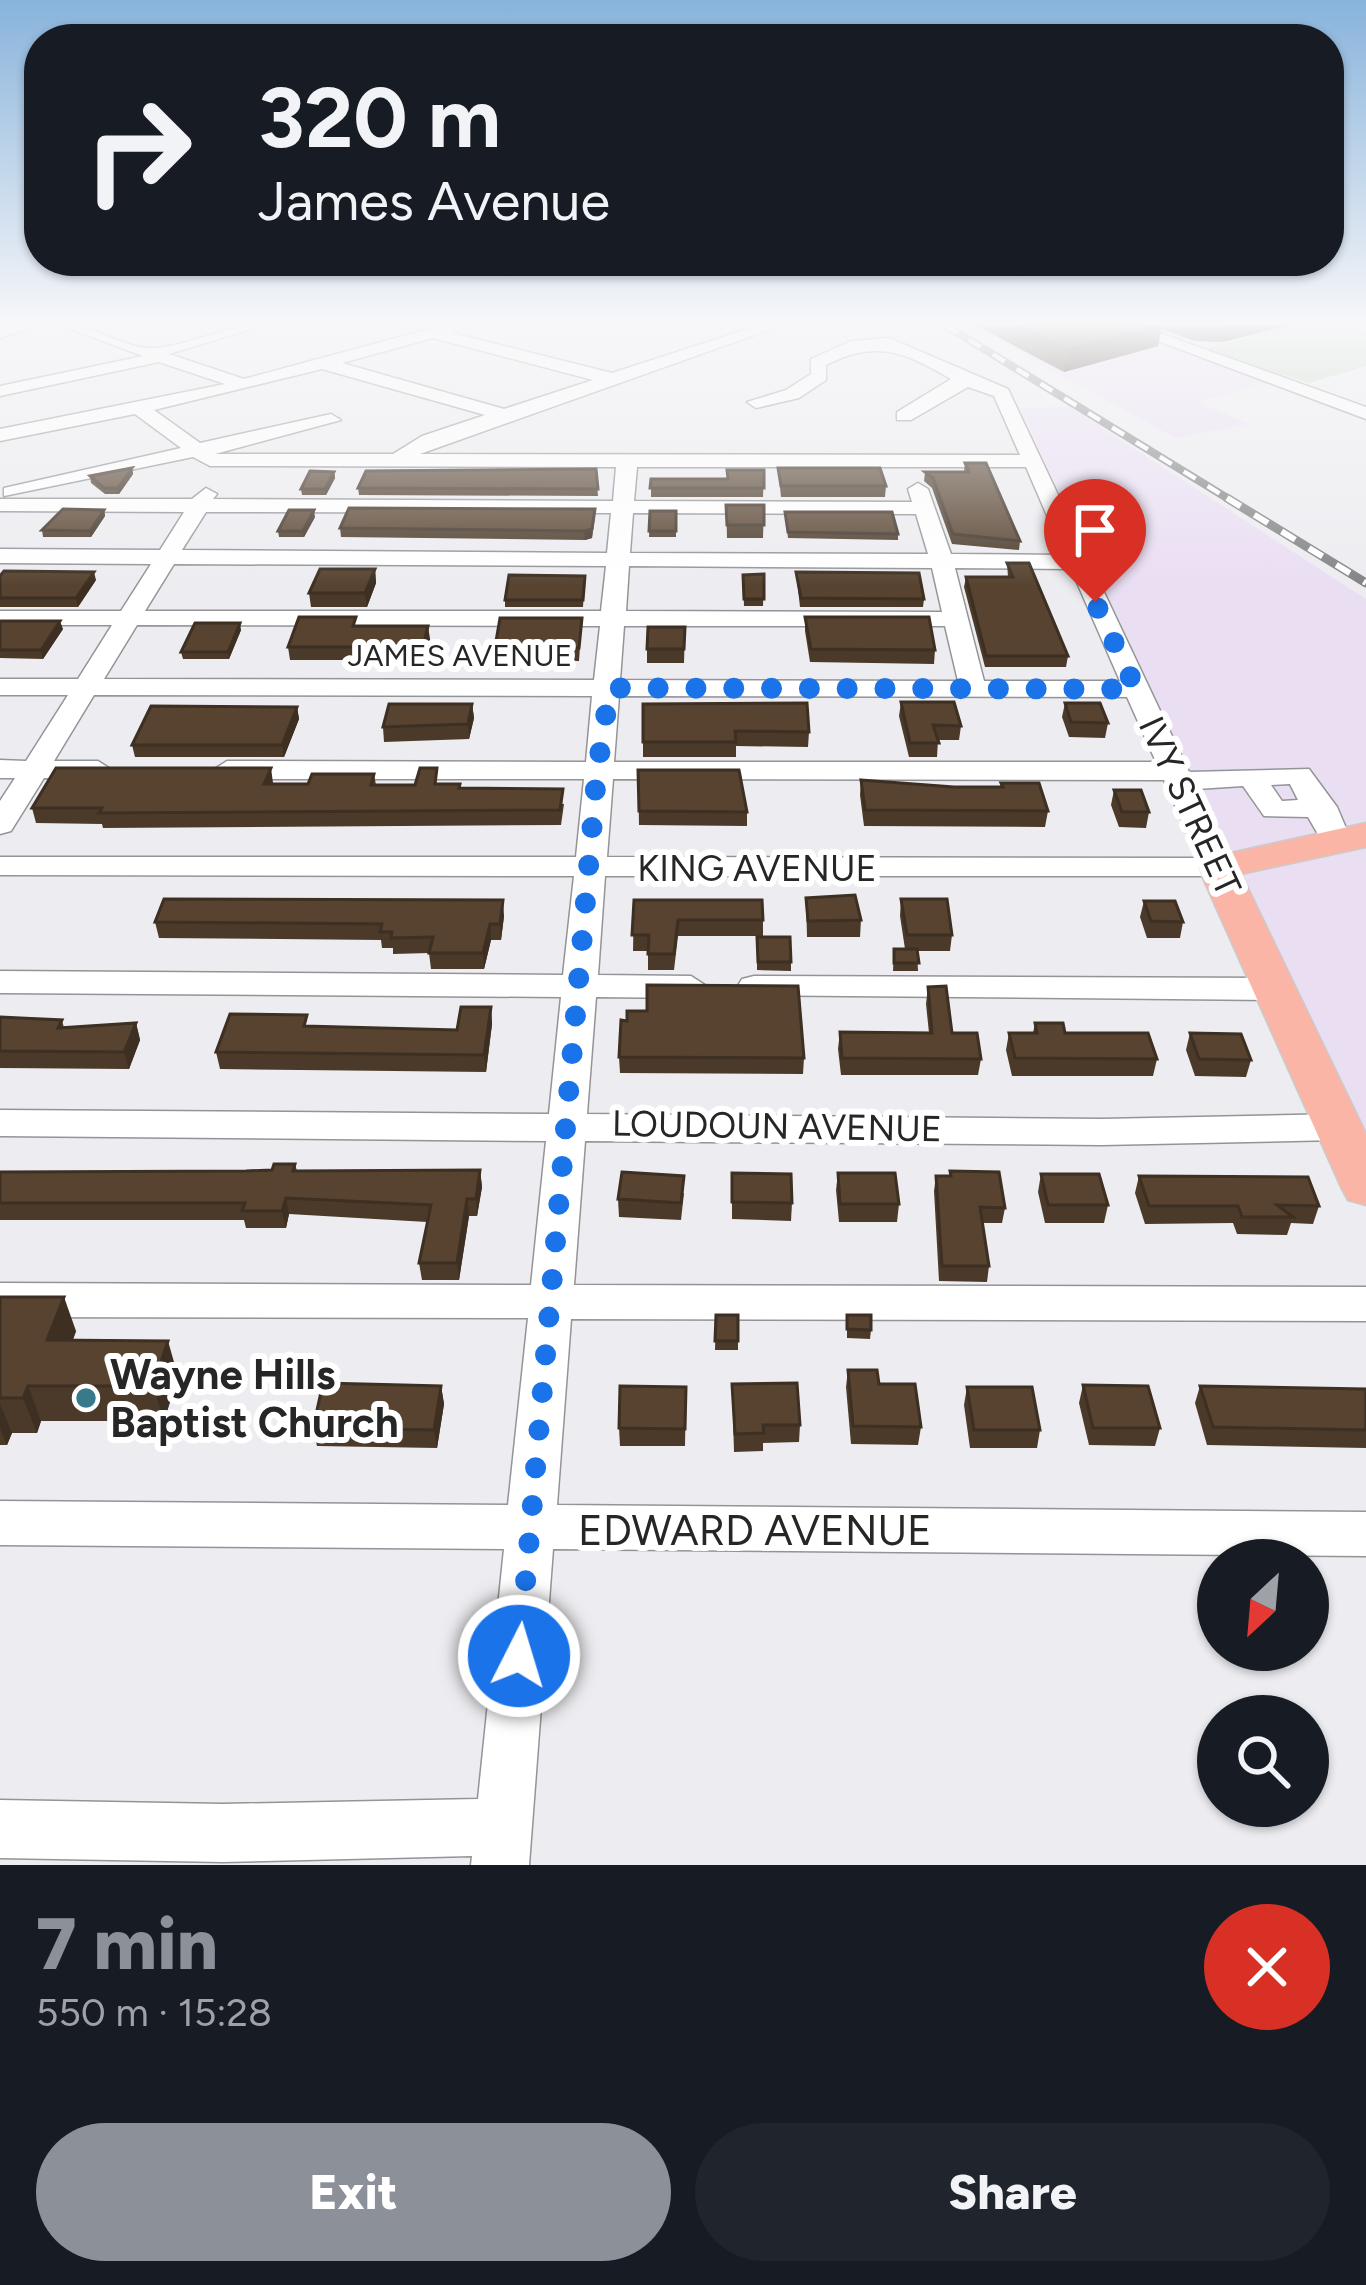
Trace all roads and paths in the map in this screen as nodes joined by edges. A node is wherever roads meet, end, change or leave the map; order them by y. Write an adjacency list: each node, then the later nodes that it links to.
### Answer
1 (119, 412): 10 (street)
2 (145, 412): 11 (street)
3 (494, 412): 7 (street)
4 (514, 412): 7 (street)
5 (912, 412): 8 (street)
6 (1010, 412): 15 (street, IVY STREET)
7 (505, 415): 12 (street)
8 (904, 416)
9 (331, 420): 11 (street)
10 (0, 435)
11 (204, 455): 12 (street); 16 (street); 18 (street)
12 (398, 460): 13 (street)
13 (627, 461): 14 (street); 19 (street)
14 (909, 461): 15 (street); 20 (street)
15 (1032, 461): 25 (street, IVY STREET)
16 (0, 495)
17 (0, 506): 18 (street)
18 (199, 506): 19 (street); 22 (street)
19 (623, 506): 20 (street); 23 (street)
20 (924, 508): 24 (street)
21 (0, 556): 22 (street)
22 (166, 557): 23 (street); 27 (street)
23 (618, 560): 24 (street); 28 (street)
24 (942, 561): 25 (street); 29 (street)
25 (1078, 562): 34 (street, IVY STREET)
26 (0, 618): 27 (street)
27 (129, 619): 28 (street); 31 (street)
28 (614, 619): 29 (street); 32 (street)
29 (956, 619): 33 (street)
30 (0, 687): 31 (street, JAMES AVENUE)
31 (87, 688): 32 (street, JAMES AVENUE); 36 (street)
32 (610, 688): 33 (street, JAMES AVENUE); 39 (street)
33 (973, 689): 34 (street, JAMES AVENUE)
34 (1136, 689): 40 (street, IVY STREET)
35 (0, 769): 36 (street)
36 (34, 770): 37 (street); 41 (street)
37 (128, 770)
38 (199, 770): 39 (street)
39 (597, 771): 40 (street); 44 (street)
40 (1176, 776): 42 (street); 45 (street, IVY STREET)
41 (0, 825)
42 (1342, 828): 45 (main road, KING AVENUE)
43 (0, 866): 44 (street, KING AVENUE)
44 (589, 867): 45 (street, KING AVENUE); 47 (street)
45 (1218, 867): 48 (main road, IVY STREET)
46 (0, 982): 47 (street)
47 (578, 987): 48 (street); 50 (street)
48 (1274, 988): 51 (main road, IVY STREET)
49 (0, 1123): 50 (street, LOUDOUN AVENUE)
50 (566, 1124): 51 (street, LOUDOUN AVENUE); 54 (street)
51 (1339, 1127): 52 (main road, IVY STREET)
52 (1366, 1187)
53 (0, 1300): 54 (street)
54 (550, 1303): 55 (street); 57 (street)
55 (1366, 1304)
56 (0, 1523): 57 (street, EDWARD AVENUE)
57 (530, 1528): 58 (street, EDWARD AVENUE); 60 (street)
58 (1366, 1534)
59 (0, 1829): 60 (street)
60 (502, 1846)

